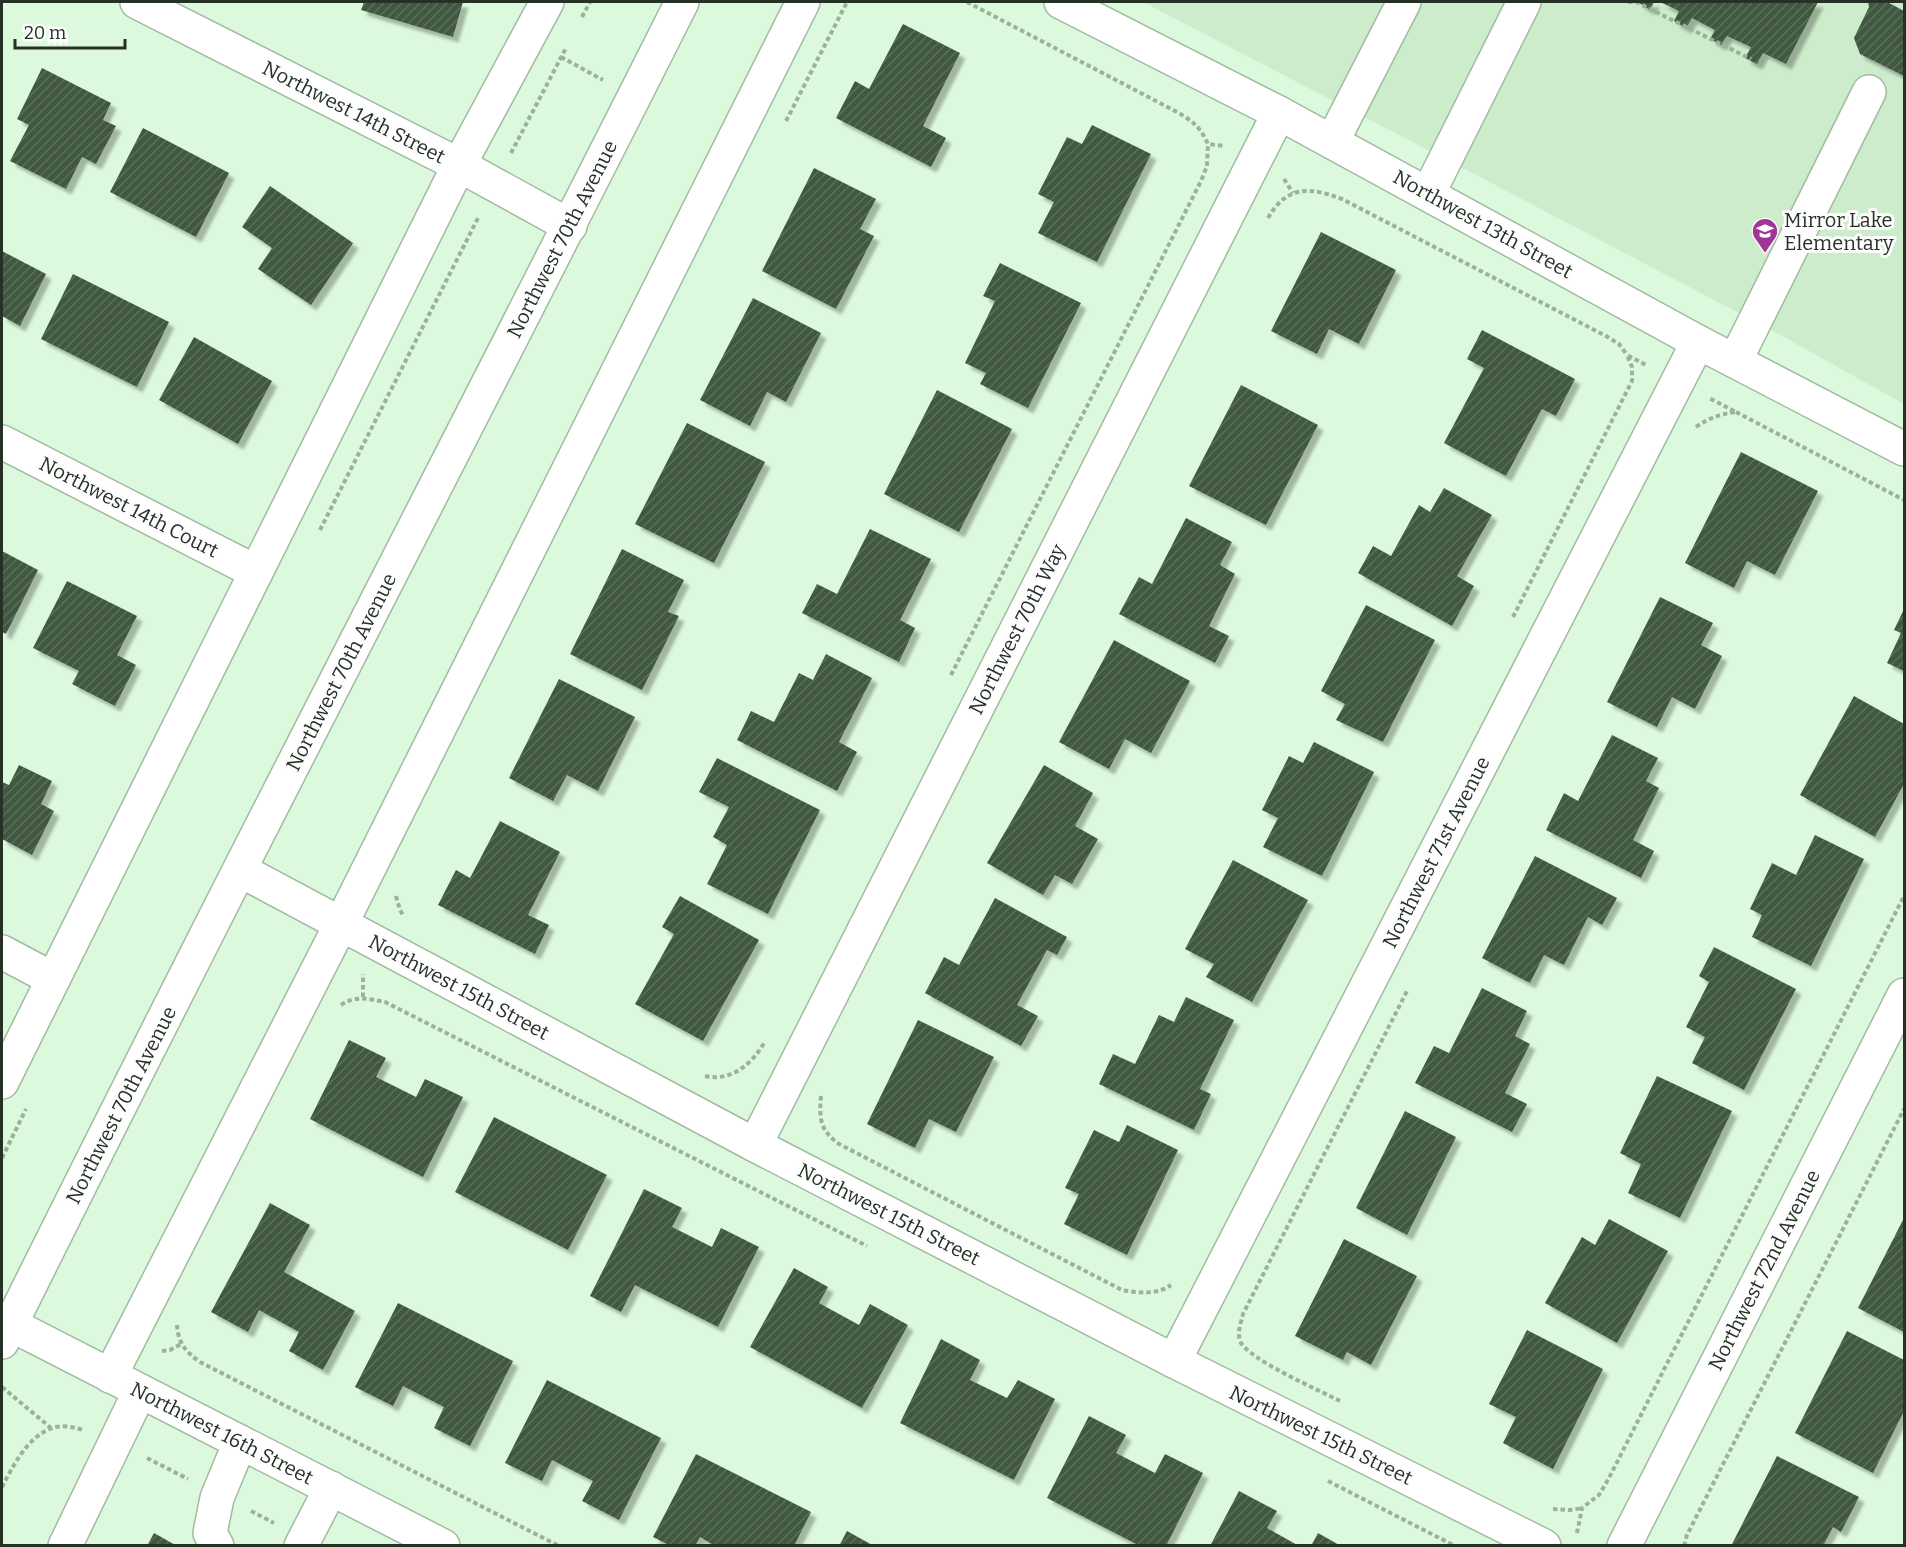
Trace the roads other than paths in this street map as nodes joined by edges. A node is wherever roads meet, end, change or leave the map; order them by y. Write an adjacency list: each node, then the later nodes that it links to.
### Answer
1 (137, 2): 11 (street, Northwest 14th Street)
2 (547, 2): 11 (street)
3 (682, 2): 13 (street, Northwest 70th Avenue)
4 (803, 2): 20 (street)
5 (1061, 2): 9 (street, Northwest 13th Street)
6 (1404, 2): 10 (street)
7 (1524, 2): 12 (street)
8 (1869, 92): 15 (street)
9 (1279, 113): 10 (street, Northwest 13th Street); 25 (street, Northwest 70th Way)
10 (1332, 142): 12 (street, Northwest 13th Street)
11 (459, 165): 13 (street, Northwest 14th Street); 18 (street)
12 (1428, 194): 14 (street, Northwest 13th Street)
13 (570, 226): 19 (street, Northwest 70th Avenue)
14 (1698, 342): 15 (street, Northwest 13th Street); 27 (street, Northwest 71st Avenue)
15 (1735, 361): 17 (street, Northwest 13th Street)
16 (2, 442): 18 (street, Northwest 14th Court)
17 (1905, 450)
18 (256, 572): 22 (street)
19 (240, 870): 20 (street, Northwest 15th Street); 26 (street, Northwest 70th Avenue)
20 (341, 924): 25 (street, Northwest 15th Street); 28 (street)
21 (2, 952): 22 (street)
22 (53, 979): 24 (street)
23 (1905, 995): 37 (street, Northwest 72nd Avenue)
24 (2, 1082)
25 (755, 1145): 27 (street, Northwest 15th Street)
26 (4, 1328): 28 (street, Northwest 16th Street)
27 (1174, 1362): 36 (street, Northwest 15th Street)
28 (110, 1376): 29 (street, Northwest 16th Street)
29 (140, 1391): 30 (street, Northwest 16th Street); 33 (street)
30 (240, 1442): 31 (street, Northwest 16th Street); 34 (street)
31 (331, 1488): 32 (street); 35 (street, Northwest 16th Street)
32 (303, 1542)
33 (65, 1545)
34 (217, 1545)
35 (442, 1545)
36 (1544, 1545)
37 (1624, 1545)

